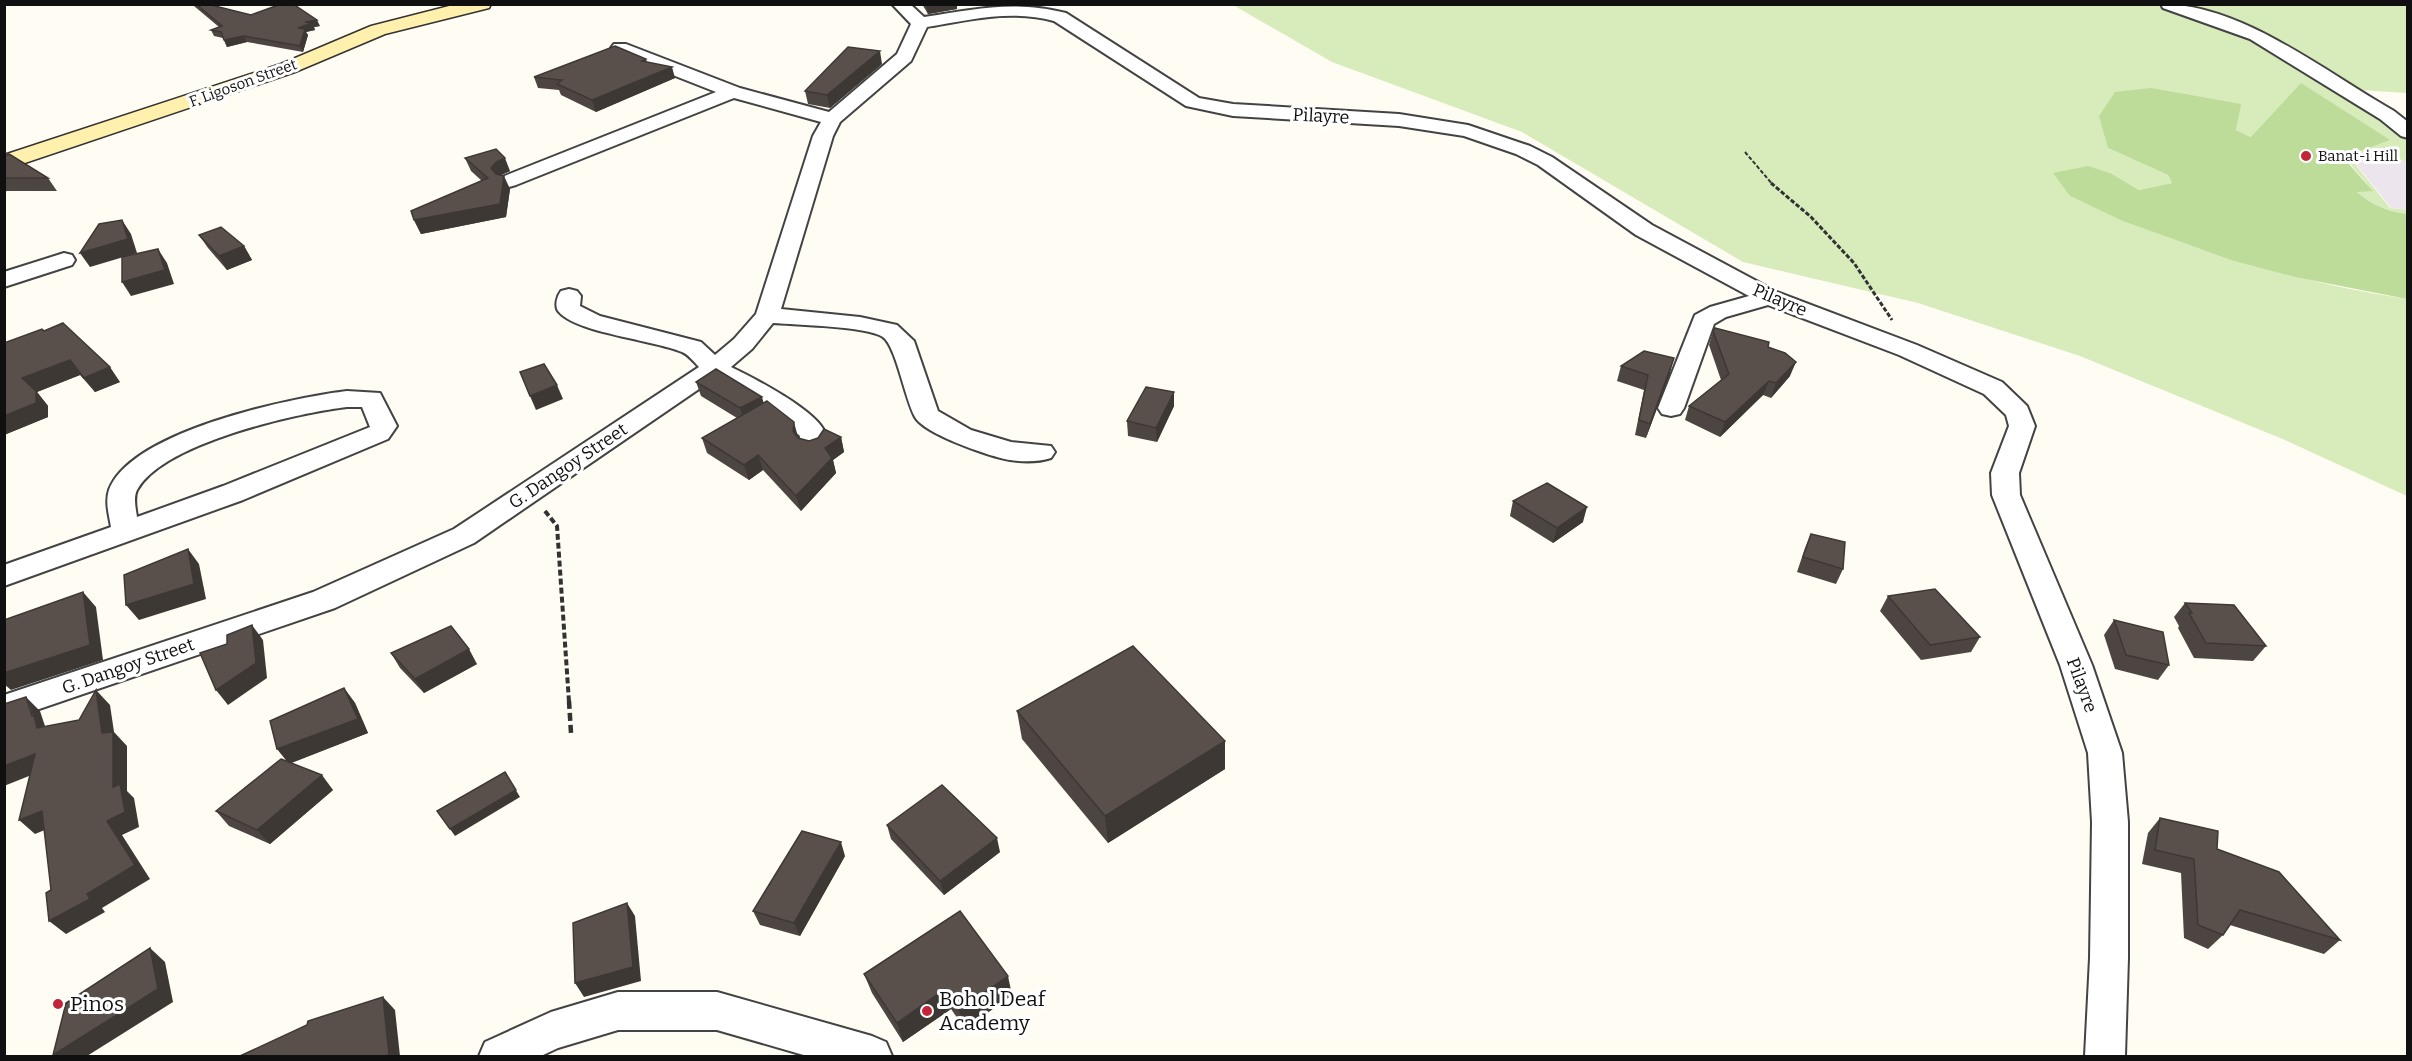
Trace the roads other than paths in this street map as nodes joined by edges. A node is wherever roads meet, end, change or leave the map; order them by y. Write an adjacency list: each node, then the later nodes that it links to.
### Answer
1 (482, 4): 9 (street, F. Ligoson Street)
2 (900, 4): 4 (street)
3 (2169, 4): 8 (street)
4 (920, 24): 7 (street, G. Dangoy Street); 14 (street, Pilayre)
5 (620, 48): 6 (street)
6 (732, 92): 7 (street); 10 (street)
7 (832, 120): 15 (street, G. Dangoy Street)
8 (2408, 132)
9 (4, 163)
10 (509, 181)
11 (64, 260): 12 (street)
12 (4, 280)
13 (569, 296): 16 (street)
14 (1769, 297): 17 (street); 25 (street, Pilayre)
15 (767, 315): 16 (street, G. Dangoy Street); 19 (street)
16 (714, 368): 18 (street); 22 (street, G. Dangoy Street)
17 (1671, 408)
18 (812, 444)
19 (1042, 452)
20 (126, 531): 20 (street); 21 (street)
21 (4, 576)
22 (4, 708)
23 (499, 1056): 24 (street)
24 (872, 1056)
25 (2105, 1056)

